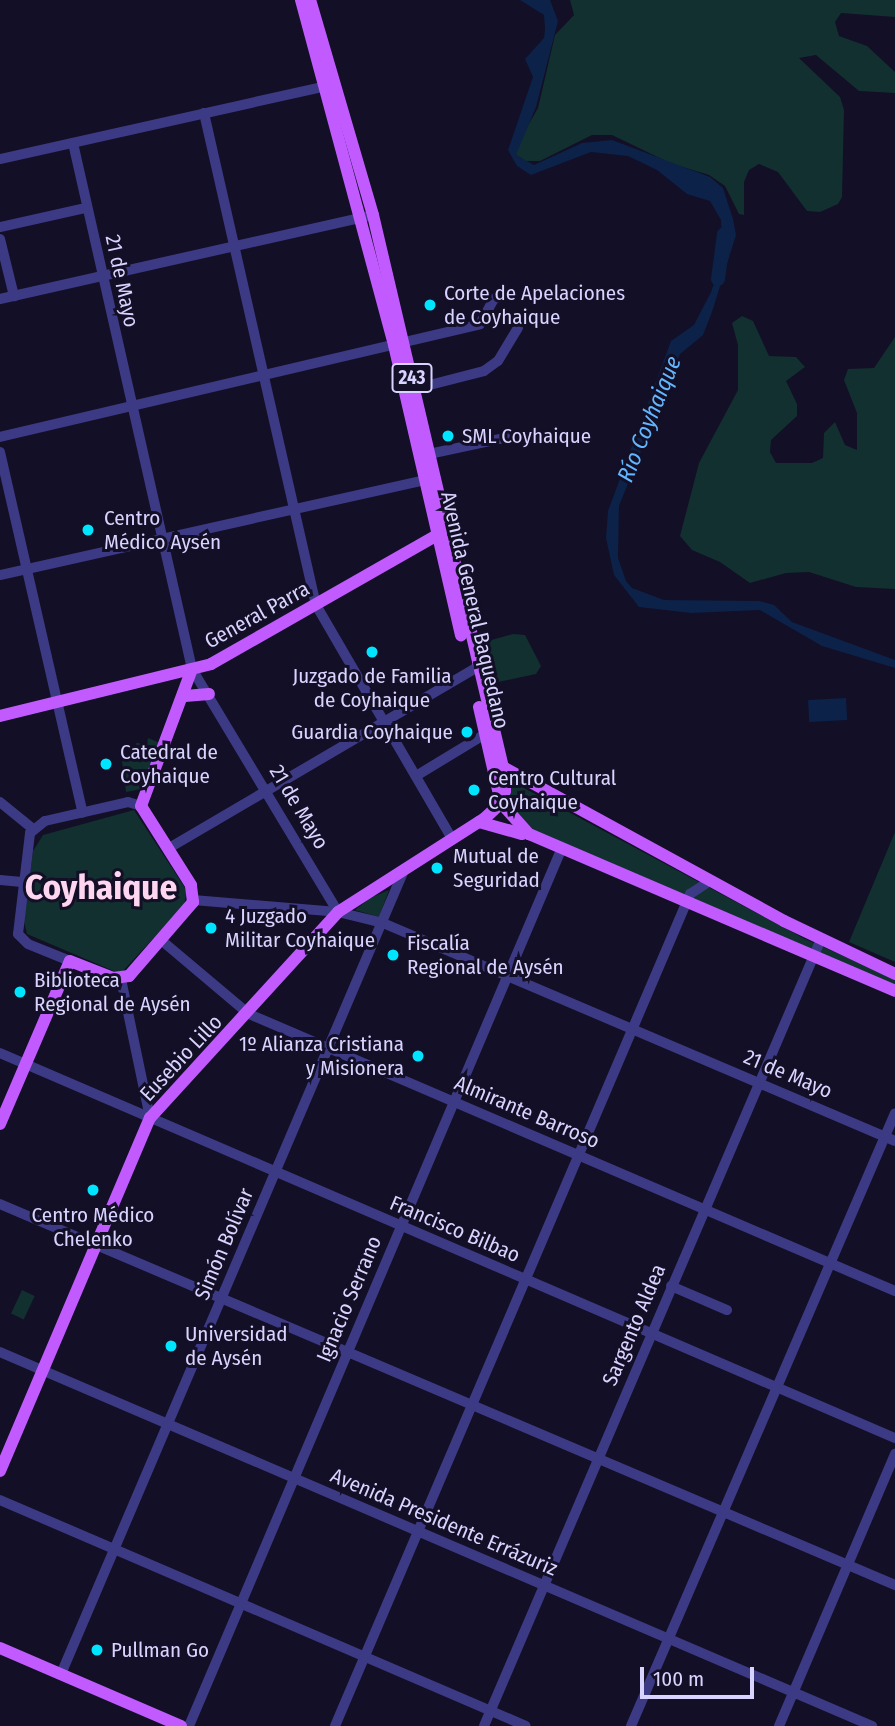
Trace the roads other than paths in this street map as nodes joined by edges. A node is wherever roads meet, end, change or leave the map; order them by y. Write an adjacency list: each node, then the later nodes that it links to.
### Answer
1 (301, 0): 3 (main road, Avenida General Baquedano / 243)
2 (310, 0): 3 (main road, Avenida General Baquedano / 243)
3 (313, 27): 4 (main road, Avenida General Baquedano / 243)
4 (330, 85): 5 (street); 9 (main road, Avenida General Baquedano / 243)
5 (204, 113): 6 (street); 12 (street)
6 (73, 143): 7 (street); 8 (street, 21 de Mayo)
7 (0, 159)
8 (86, 208): 10 (street); 13 (street, 21 de Mayo)
9 (368, 216): 12 (street); 18 (main road, Avenida General Baquedano / 243)
10 (0, 227)
11 (0, 239): 15 (street)
12 (234, 246): 13 (street); 19 (street)
13 (102, 276): 15 (street); 21 (street, 21 de Mayo)
14 (509, 295): 18 (street)
15 (14, 296): 16 (street)
16 (0, 299)
17 (518, 328): 20 (street)
18 (399, 344): 19 (street); 20 (main road, Avenida General Baquedano / 243); 26 (main road, Avenida General Baquedano / 243)
19 (263, 376): 21 (street); 27 (street)
20 (414, 389): 25 (main road, Avenida General Baquedano / 243)
21 (130, 407): 22 (street); 29 (street, 21 de Mayo)
22 (0, 437)
23 (509, 437): 25 (street)
24 (0, 452): 31 (street)
25 (429, 454): 26 (main road, Avenida General Baquedano / 243)
26 (429, 479): 27 (street); 28 (main road, Avenida General Baquedano / 243); 30 (main road, Avenida General Baquedano / 243)
27 (294, 509): 29 (street); 33 (street)
28 (437, 535): 30 (main road); 33 (main road, General Parra); 34 (main road, Avenida General Baquedano / 243)
29 (162, 539): 31 (street); 35 (street, 21 de Mayo)
30 (450, 542): 34 (main road, Avenida General Baquedano / 243)
31 (27, 569): 32 (street); 38 (street)
32 (0, 575)
33 (316, 605): 35 (main road, General Parra); 40 (street)
34 (474, 668): 40 (street); 41 (main road, Avenida General Baquedano / 243); 42 (main road, Avenida General Baquedano / 243)
35 (192, 669): 36 (street, 21 de Mayo); 37 (main road); 38 (main road, General Parra)
36 (209, 694): 37 (main road); 44 (street, 21 de Mayo)
37 (185, 696): 47 (main road)
38 (57, 702): 39 (main road, General Parra); 48 (street)
39 (0, 716)
40 (382, 720): 43 (street); 44 (street)
41 (485, 734): 43 (street); 46 (main road, Avenida General Baquedano / 243)
42 (503, 768): 46 (main road); 57 (main road)
43 (416, 776): 51 (street)
44 (266, 790): 53 (street); 61 (street, 21 de Mayo)
45 (0, 802): 50 (street)
46 (502, 803): 49 (main road, Eusebio Lillo); 52 (main road, Avenida General Baquedano / 243)
47 (141, 806): 48 (street); 53 (main road)
48 (83, 813): 50 (street)
49 (479, 822): 51 (main road, Eusebio Lillo); 52 (main road)
50 (33, 829): 58 (street)
51 (452, 839): 55 (main road, Eusebio Lillo)
52 (536, 839): 54 (main road, Avenida General Baquedano / 243)
53 (169, 848): 59 (main road)
54 (561, 850): 60 (main road, Avenida General Baquedano / 243); 68 (street, Ignacio Serrano)
55 (405, 868): 61 (main road, Eusebio Lillo); 62 (street, Simón Bolívar)
56 (0, 880): 58 (street)
57 (710, 881): 60 (street); 63 (main road)
58 (22, 882): 66 (street)
59 (193, 900): 61 (street); 64 (main road)
60 (687, 904): 65 (main road, Avenida General Baquedano / 243); 72 (street)
61 (338, 912): 62 (street, 21 de Mayo); 71 (main road, Eusebio Lillo)
62 (383, 923): 68 (street, 21 de Mayo); 73 (street, Simón Bolívar)
63 (821, 939): 65 (street, Sargento Aldea); 67 (main road)
64 (162, 940): 69 (main road); 71 (street, Almirante Barroso)
65 (813, 956): 70 (main road, Avenida General Baquedano / 243); 76 (street, Sargento Aldea)
66 (70, 961): 69 (main road); 75 (main road)
67 (895, 974)
68 (508, 975): 72 (street, 21 de Mayo); 77 (street, Ignacio Serrano)
69 (121, 979): 79 (street)
70 (895, 991)
71 (249, 1014): 73 (street, Almirante Barroso); 79 (main road, Eusebio Lillo)
72 (633, 1029): 76 (street, 21 de Mayo); 82 (street)
73 (329, 1049): 77 (street, Almirante Barroso); 83 (street, Simón Bolívar)
74 (0, 1054): 75 (street, Francisco Bilbao)
75 (26, 1064): 79 (street, Francisco Bilbao); 80 (main road)
76 (759, 1083): 81 (street, 21 de Mayo); 85 (street, Sargento Aldea)
77 (454, 1102): 82 (street, Almirante Barroso); 86 (street, Ignacio Serrano)
78 (895, 1113): 81 (street)
79 (150, 1118): 83 (street, Francisco Bilbao); 87 (main road, Eusebio Lillo)
80 (0, 1124)
81 (890, 1139): 88 (street)
82 (578, 1155): 85 (street, Almirante Barroso); 89 (street)
83 (276, 1173): 86 (street, Francisco Bilbao); 92 (street, Simón Bolívar)
84 (0, 1204): 87 (street)
85 (704, 1209): 88 (street, Almirante Barroso); 90 (street, Sargento Aldea)
86 (401, 1227): 89 (street, Francisco Bilbao); 95 (street, Ignacio Serrano)
87 (96, 1245): 92 (street); 97 (main road, Eusebio Lillo)
88 (830, 1263): 91 (street, Almirante Barroso); 98 (street)
89 (525, 1280): 94 (street, Francisco Bilbao); 99 (street)
90 (671, 1286): 93 (street); 94 (street, Sargento Aldea)
91 (895, 1291)
92 (222, 1299): 95 (street); 100 (street, Simón Bolívar)
93 (727, 1310)
94 (651, 1334): 98 (street, Francisco Bilbao); 103 (street, Sargento Aldea)
95 (347, 1351): 99 (street); 105 (street, Ignacio Serrano)
96 (0, 1352): 97 (street, Avenida Presidente Errázuriz)
97 (43, 1370): 100 (street, Avenida Presidente Errázuriz); 104 (main road, Eusebio Lillo)
98 (777, 1387): 101 (street, Francisco Bilbao); 107 (street)
99 (472, 1405): 103 (street); 108 (street)
100 (169, 1424): 105 (street, Avenida Presidente Errázuriz); 109 (street, Simón Bolívar)
101 (895, 1438)
102 (895, 1454): 110 (street)
103 (597, 1458): 107 (street); 111 (street, Sargento Aldea)
104 (0, 1471)
105 (293, 1478): 108 (street, Avenida Presidente Errázuriz); 113 (street, Ignacio Serrano)
106 (0, 1500): 109 (street)
107 (723, 1512): 110 (street); 114 (street)
108 (418, 1531): 111 (street, Avenida Presidente Errázuriz); 116 (street)
109 (115, 1550): 113 (street); 117 (street, Simón Bolívar)
110 (847, 1565): 112 (street); 118 (street)
111 (542, 1585): 114 (street, Avenida Presidente Errázuriz); 119 (street, Sargento Aldea)
112 (895, 1585)
113 (240, 1604): 116 (street); 121 (street, Ignacio Serrano)
114 (668, 1639): 118 (street, Avenida Presidente Errázuriz); 125 (street)
115 (0, 1648): 117 (main road)
116 (364, 1657): 119 (street); 122 (street)
117 (61, 1674): 120 (main road)
118 (793, 1692): 126 (street); 127 (street, Avenida Presidente Errázuriz)
119 (490, 1711): 123 (street, Sargento Aldea); 124 (street)
120 (181, 1726)
121 (189, 1726)
122 (335, 1726)
123 (484, 1726)
124 (526, 1726)
125 (631, 1726)
126 (779, 1726)
127 (872, 1726)

